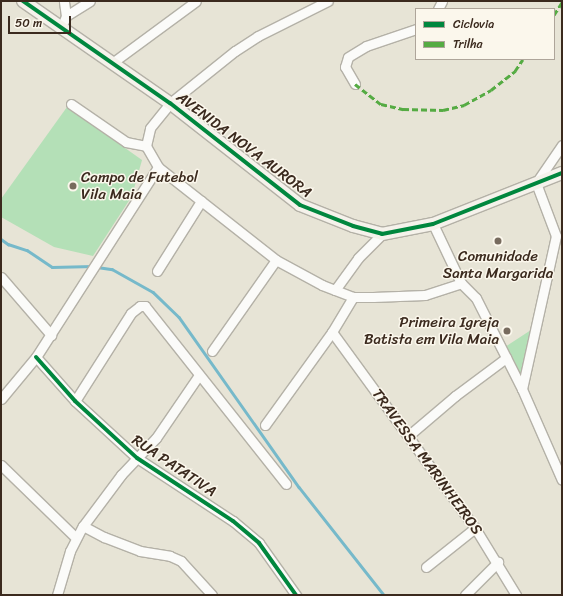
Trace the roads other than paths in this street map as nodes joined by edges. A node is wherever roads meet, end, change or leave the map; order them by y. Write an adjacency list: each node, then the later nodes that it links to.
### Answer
1 (23, 1): 7 (street, AVENIDA NOVA AURORA)
2 (64, 1): 6 (street)
3 (90, 1): 6 (street)
4 (196, 1): 9 (street)
5 (328, 1): 11 (street)
6 (66, 16): 7 (street)
7 (61, 27): 9 (street, AVENIDA NOVA AURORA)
8 (415, 29): 10 (street)
9 (112, 63): 11 (street, AVENIDA NOVA AURORA)
10 (355, 84)
11 (170, 103): 13 (street); 20 (street, AVENIDA NOVA AURORA)
12 (71, 104): 13 (street)
13 (146, 146): 15 (street)
14 (562, 146): 17 (street)
15 (158, 167): 18 (street); 29 (street)
16 (562, 173): 17 (street, AVENIDA NOVA AURORA)
17 (536, 183): 19 (street, AVENIDA NOVA AURORA); 21 (street)
18 (201, 201): 22 (street); 23 (street)
19 (433, 224): 20 (street, AVENIDA NOVA AURORA); 25 (street)
20 (382, 234): 26 (street)
21 (559, 234): 34 (street)
22 (276, 260): 26 (street); 30 (street)
23 (157, 271)
24 (1, 277): 29 (street)
25 (461, 283): 27 (street); 32 (street)
26 (335, 290): 27 (street)
27 (353, 297): 28 (street)
28 (332, 332): 37 (street); 38 (street, TRAVESSA MARINHEIROS)
29 (51, 335): 31 (street)
30 (212, 351)
31 (36, 357): 35 (street); 36 (street, RUA PATATIVA)
32 (506, 358): 34 (street); 38 (street)
33 (199, 375): 36 (street); 39 (street); 42 (street)
34 (522, 388): 41 (street)
35 (1, 399)
36 (75, 401): 39 (street, RUA PATATIVA)
37 (265, 425)
38 (408, 436): 44 (street, TRAVESSA MARINHEIROS)
39 (137, 458): 43 (street); 50 (street, RUA PATATIVA)
40 (1, 466): 45 (street)
41 (562, 480)
42 (286, 484)
43 (82, 526): 45 (street); 49 (street)
44 (475, 528): 46 (street, TRAVESSA MARINHEIROS); 47 (street)
45 (75, 537): 48 (street)
46 (498, 562): 51 (street); 52 (street, TRAVESSA MARINHEIROS)
47 (426, 567)
48 (57, 595)
49 (212, 595)
50 (296, 595)
51 (465, 595)
52 (516, 595)

